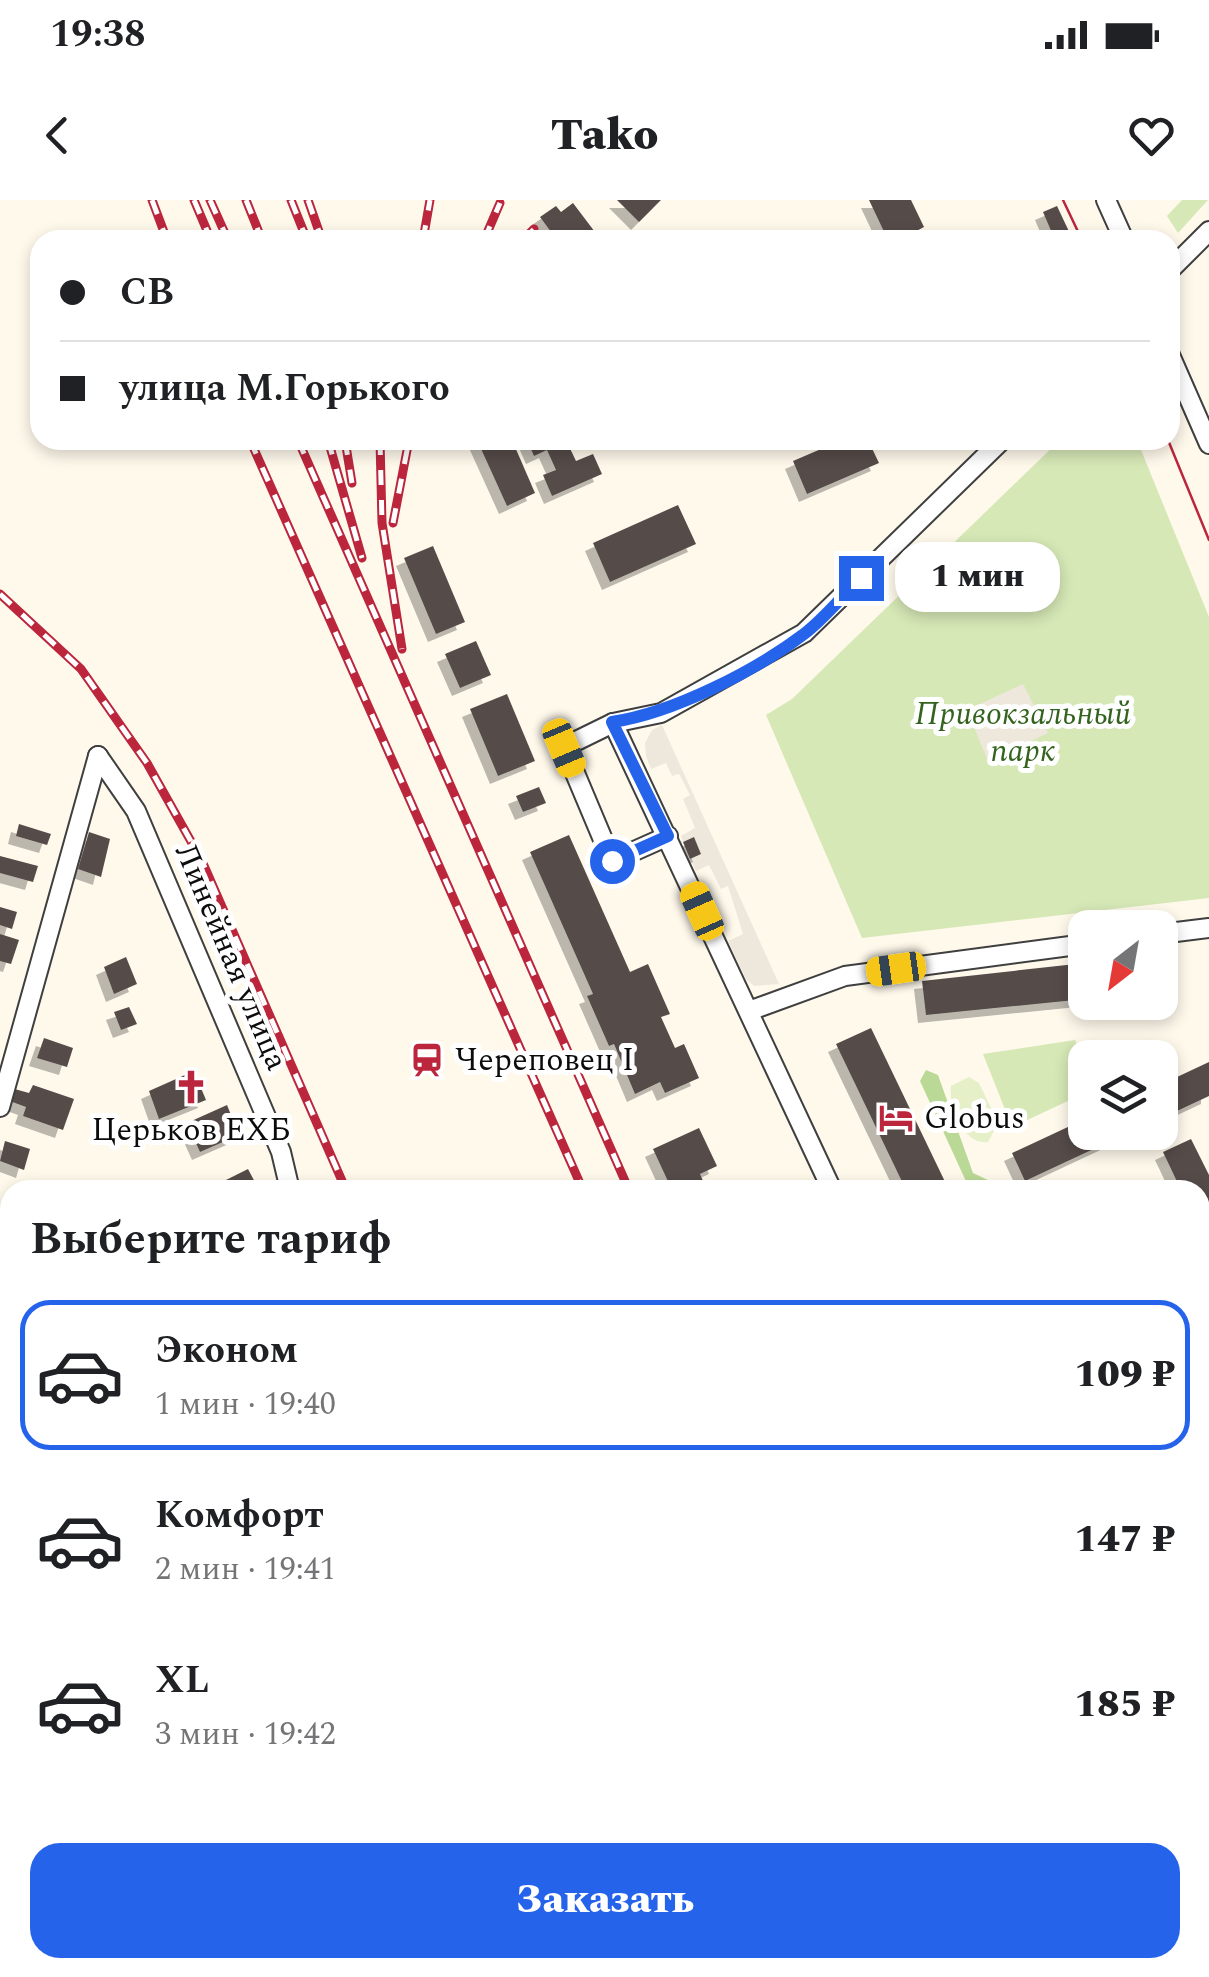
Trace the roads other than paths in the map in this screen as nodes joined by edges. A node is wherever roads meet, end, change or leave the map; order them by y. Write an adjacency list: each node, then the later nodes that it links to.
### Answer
1 (1106, 200): 2 (street)
2 (1120, 230)
3 (1209, 231): 4 (street)
4 (1180, 260)
5 (1180, 378): 6 (street)
6 (1209, 444)
7 (992, 450): 8 (street)
8 (612, 722): 9 (street); 9 (street)
9 (668, 836): 13 (street)
10 (1209, 928): 11 (street)
11 (1178, 932)
12 (1068, 946): 13 (street)
13 (749, 1011): 16 (street)
14 (0, 1107): 15 (street, Линейная улица)
15 (287, 1180)
16 (827, 1180)

